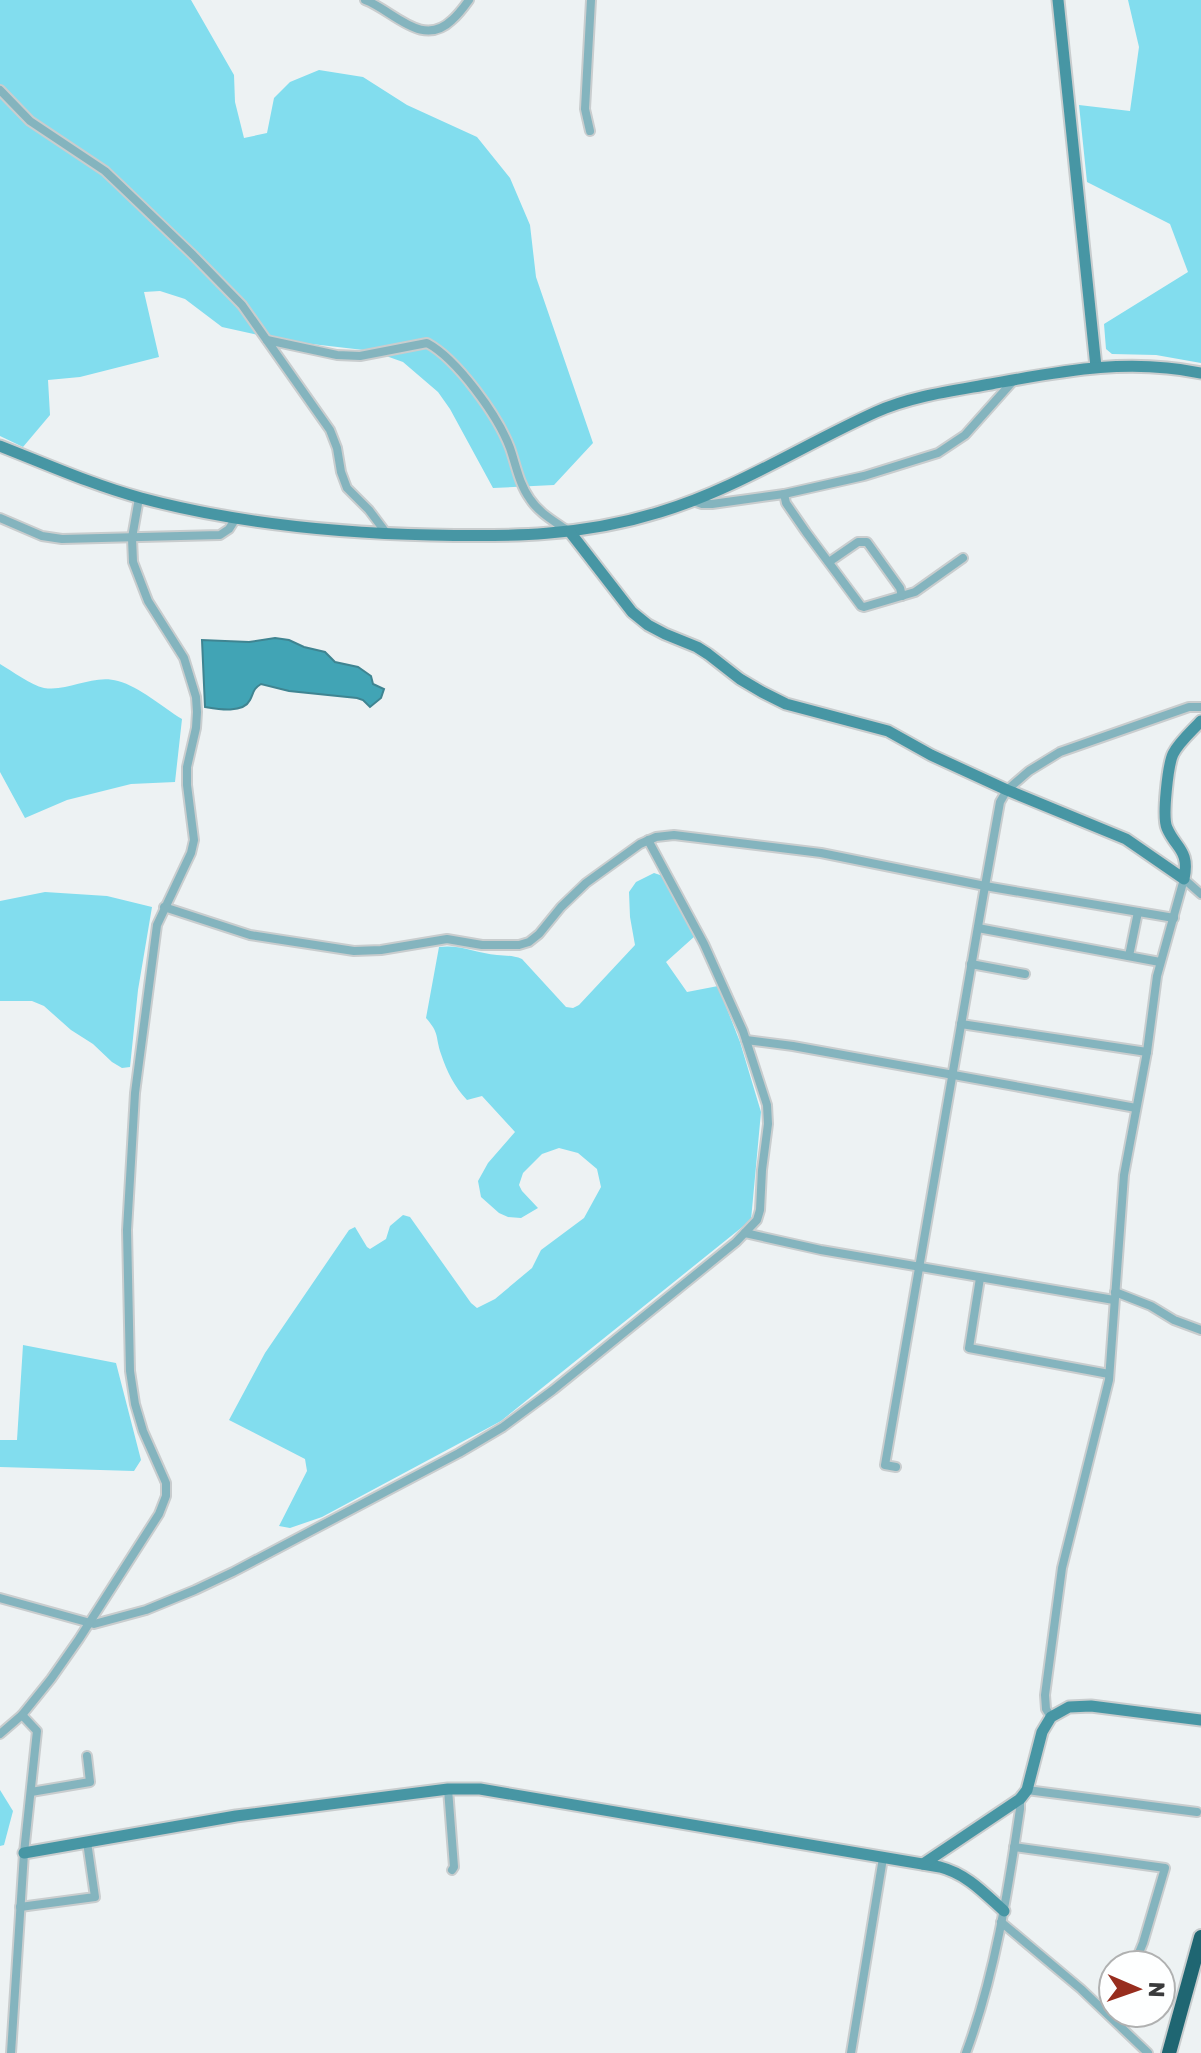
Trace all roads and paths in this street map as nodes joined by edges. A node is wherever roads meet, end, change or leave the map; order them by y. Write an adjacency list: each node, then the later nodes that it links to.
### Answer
1 (365, 0): 2 (street)
2 (469, 0)
3 (591, 0): 6 (street)
4 (1058, 0): 8 (street)
5 (0, 90): 7 (street)
6 (590, 131)
7 (267, 340): 17 (street); 18 (street)
8 (1096, 367): 9 (street); 10 (street)
9 (1201, 373)
10 (1015, 380): 12 (street); 14 (street)
11 (0, 446): 13 (street)
12 (784, 494): 14 (street); 21 (street)
13 (139, 498): 16 (street); 19 (street)
14 (693, 501): 17 (street)
15 (0, 518): 19 (street)
16 (236, 518): 18 (street); 19 (street)
17 (570, 532): 18 (street); 25 (street)
18 (387, 534)
19 (132, 538): 30 (street)
20 (963, 558): 22 (street)
21 (829, 562): 22 (street); 22 (street)
22 (902, 596)
23 (1201, 707): 25 (street)
24 (1201, 721): 27 (street)
25 (1007, 790): 27 (street); 28 (street)
26 (648, 840): 28 (street); 30 (street); 39 (street)
27 (1184, 879): 29 (street); 32 (street)
28 (985, 886): 31 (street); 33 (street)
29 (1201, 894)
30 (164, 907): 51 (street)
31 (1138, 912): 32 (street); 34 (street)
32 (1174, 918): 35 (street)
33 (978, 928): 34 (street); 36 (street)
34 (1129, 956): 35 (street)
35 (1160, 962): 40 (street)
36 (971, 964): 37 (street); 38 (street)
37 (1025, 974)
38 (961, 1024): 40 (street); 41 (street)
39 (746, 1040): 41 (street); 43 (street)
40 (1147, 1052): 42 (street)
41 (953, 1076): 42 (street); 44 (street)
42 (1136, 1108): 46 (street)
43 (745, 1233): 44 (street); 51 (street)
44 (919, 1268): 45 (street); 49 (street)
45 (980, 1278): 46 (street); 48 (street)
46 (1114, 1296): 47 (street); 48 (street)
47 (1201, 1330)
48 (1109, 1374): 53 (street)
49 (896, 1467)
50 (0, 1598): 51 (street)
51 (88, 1623): 52 (street)
52 (22, 1715): 55 (street); 58 (street)
53 (1051, 1717): 54 (street); 59 (street)
54 (1201, 1720)
55 (0, 1734)
56 (87, 1756): 58 (street)
57 (448, 1789): 61 (street); 64 (street); 66 (street)
58 (31, 1792): 63 (street)
59 (1023, 1795): 60 (street); 62 (street); 65 (street)
60 (1197, 1812)
61 (87, 1842): 63 (street); 67 (street)
62 (1014, 1847): 68 (street); 70 (street)
63 (24, 1853): 67 (street)
64 (883, 1858): 65 (street); 74 (street)
65 (923, 1864): 68 (street)
66 (452, 1870)
67 (20, 1907): 73 (street)
68 (1002, 1916): 71 (street); 75 (street)
69 (1201, 1937): 77 (highway)
70 (1141, 1949)
71 (1097, 2004)
72 (1123, 2029): 76 (street)
73 (11, 2053)
74 (851, 2053)
75 (966, 2053)
76 (1148, 2053)
77 (1169, 2053)

